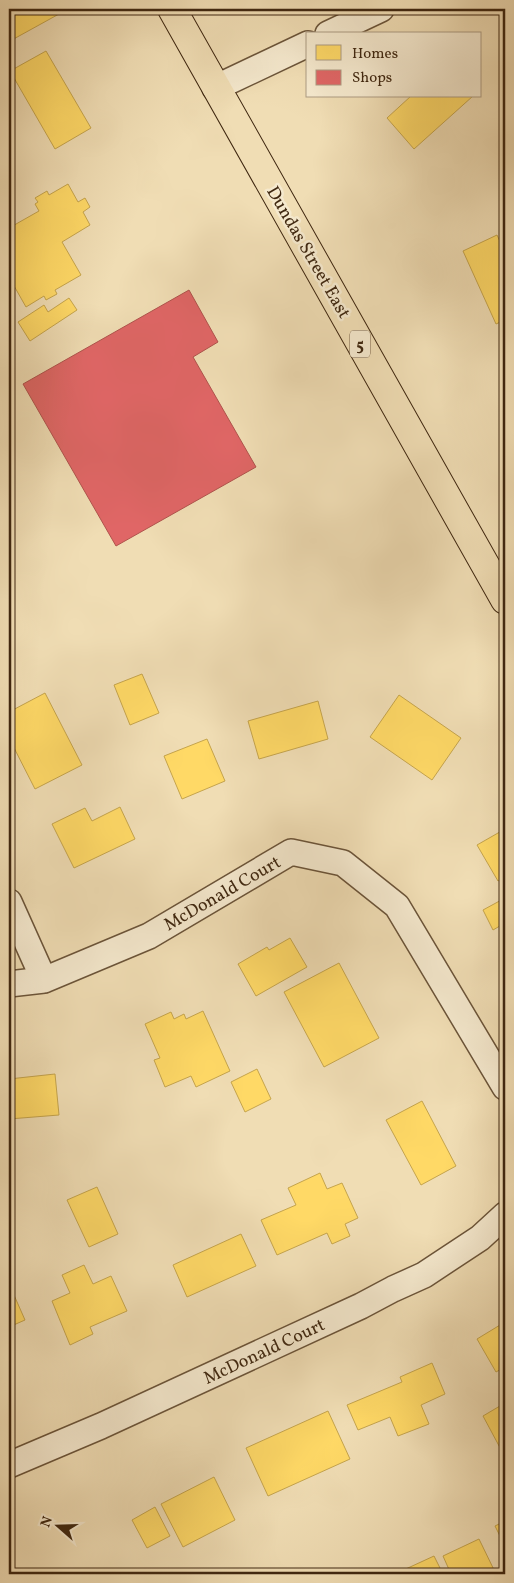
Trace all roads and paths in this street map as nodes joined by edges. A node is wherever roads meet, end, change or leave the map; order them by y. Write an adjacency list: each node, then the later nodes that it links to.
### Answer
1 (172, 9): 5 (main road, Dundas Street East / 5)
2 (381, 9): 3 (street)
3 (332, 32)
4 (306, 45): 5 (street)
5 (215, 88): 6 (main road, Dundas Street East / 5)
6 (505, 600)
7 (9, 902): 8 (street)
8 (44, 980): 9 (street, McDonald Court); 10 (street, McDonald Court)
9 (9, 984)
10 (505, 1087)
11 (505, 1215): 12 (street, McDonald Court)
12 (9, 1465)

